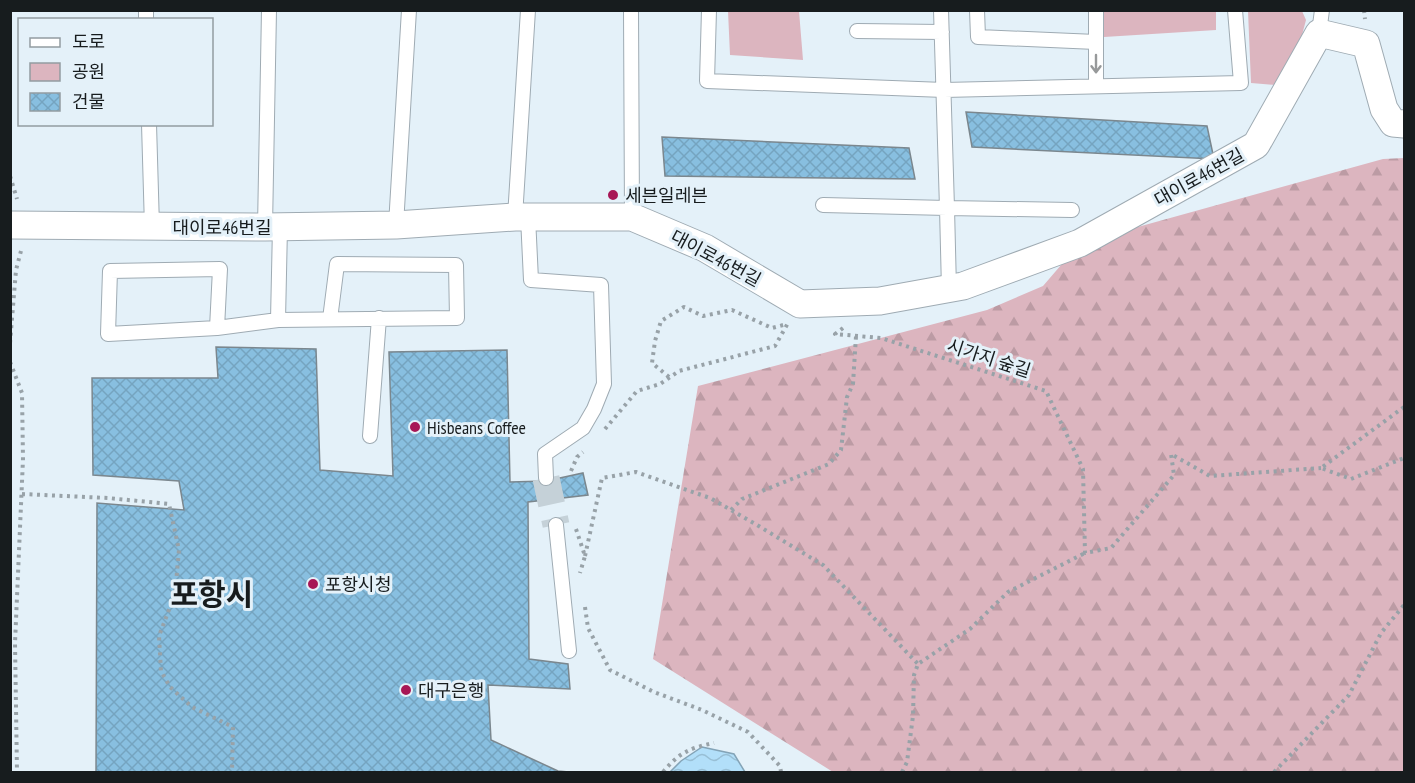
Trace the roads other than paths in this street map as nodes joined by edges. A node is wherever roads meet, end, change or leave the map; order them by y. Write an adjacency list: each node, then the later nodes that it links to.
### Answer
1 (269, 10): 26 (lane)
2 (409, 10): 24 (lane)
3 (528, 10): 21 (lane)
4 (631, 10): 22 (lane)
5 (709, 10): 15 (lane)
6 (941, 10): 12 (lane)
7 (977, 10): 13 (lane)
8 (1096, 10): 13 (lane)
9 (1235, 10): 14 (lane)
10 (1320, 22): 16 (street); 27 (street, 대이로46번길)
11 (857, 31): 12 (lane)
12 (942, 32): 15 (lane)
13 (1096, 42): 14 (lane, one-way to 14)
14 (1096, 86): 15 (lane)
15 (944, 90): 19 (lane)
16 (1404, 124)
17 (149, 126): 25 (lane)
18 (824, 205): 19 (lane)
19 (947, 208): 20 (lane); 27 (lane)
20 (1072, 210)
21 (521, 217): 22 (street, 대이로46번길); 24 (street, 대이로46번길); 33 (lane)
22 (632, 217): 27 (street, 대이로46번길)
23 (16, 223): 25 (street, 대이로46번길)
24 (396, 225): 26 (street, 대이로46번길)
25 (152, 227): 26 (street, 대이로46번길)
26 (272, 227): 30 (lane)
27 (949, 289)
28 (379, 318): 29 (lane); 29 (lane); 32 (lane)
29 (330, 319): 30 (lane)
30 (278, 320): 31 (lane)
31 (217, 328): 31 (lane)
32 (370, 436)
33 (546, 478)
34 (556, 525): 35 (lane)
35 (569, 651)

